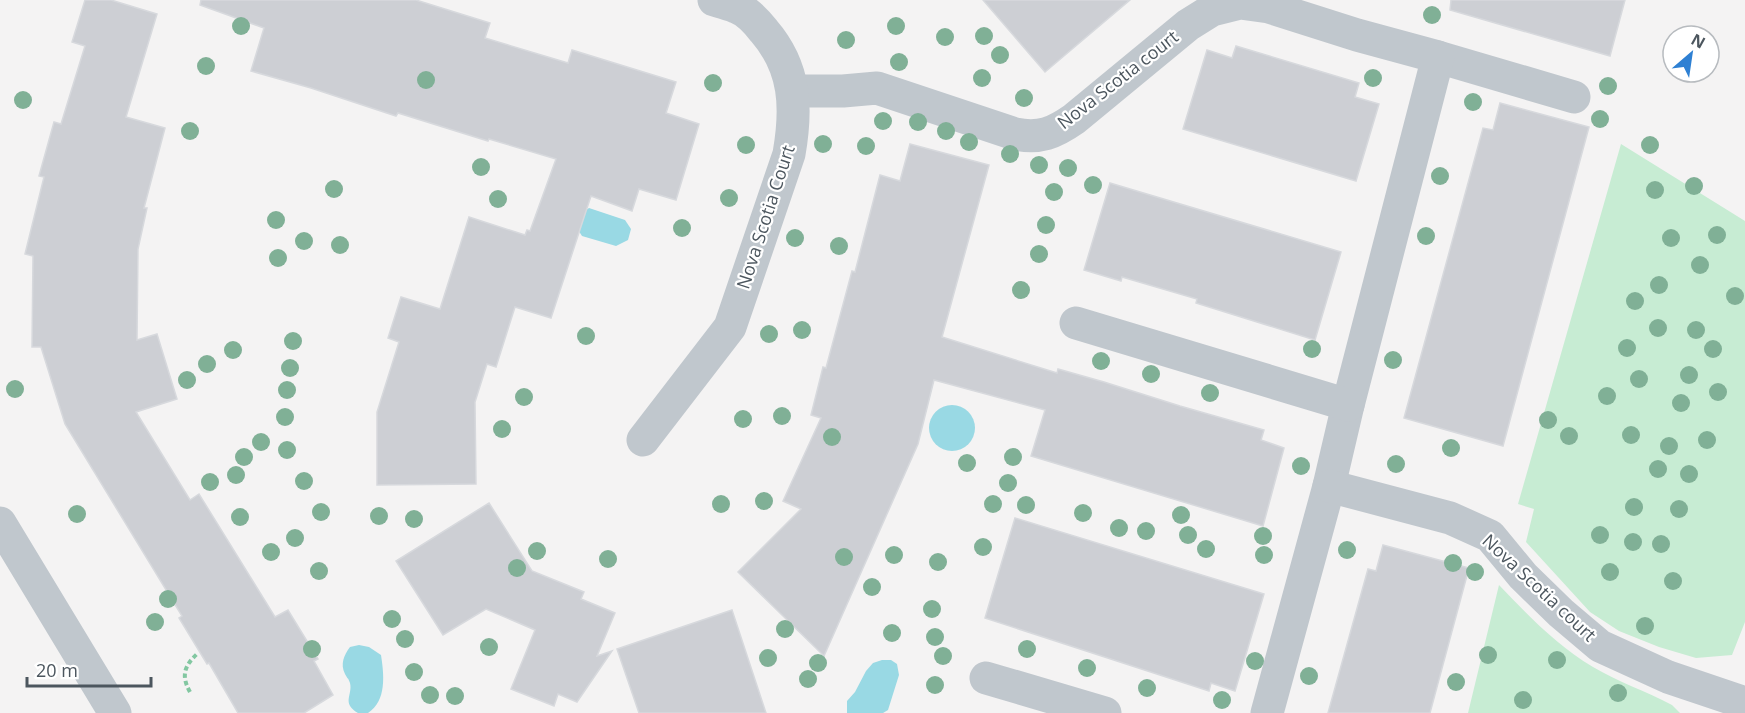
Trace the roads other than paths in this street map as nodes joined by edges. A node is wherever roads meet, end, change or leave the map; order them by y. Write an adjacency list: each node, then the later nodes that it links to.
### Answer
1 (714, 0): 3 (street, Nova Scotia Court)
2 (1438, 57): 3 (street, Nova Scotia court); 4 (street, Nova Scotia court); 6 (street)
3 (793, 91): 7 (street, Nova Scotia Court)
4 (1574, 97)
5 (1076, 323): 6 (street)
6 (1348, 405): 8 (street)
7 (644, 440)
8 (1329, 486): 11 (street, Nova Scotia court); 15 (street)
9 (0, 523): 13 (street)
10 (986, 678): 14 (street)
11 (1745, 703)
12 (1745, 709): 16 (street)
13 (116, 713)
14 (1105, 713)
15 (1267, 713)
16 (1743, 713)

